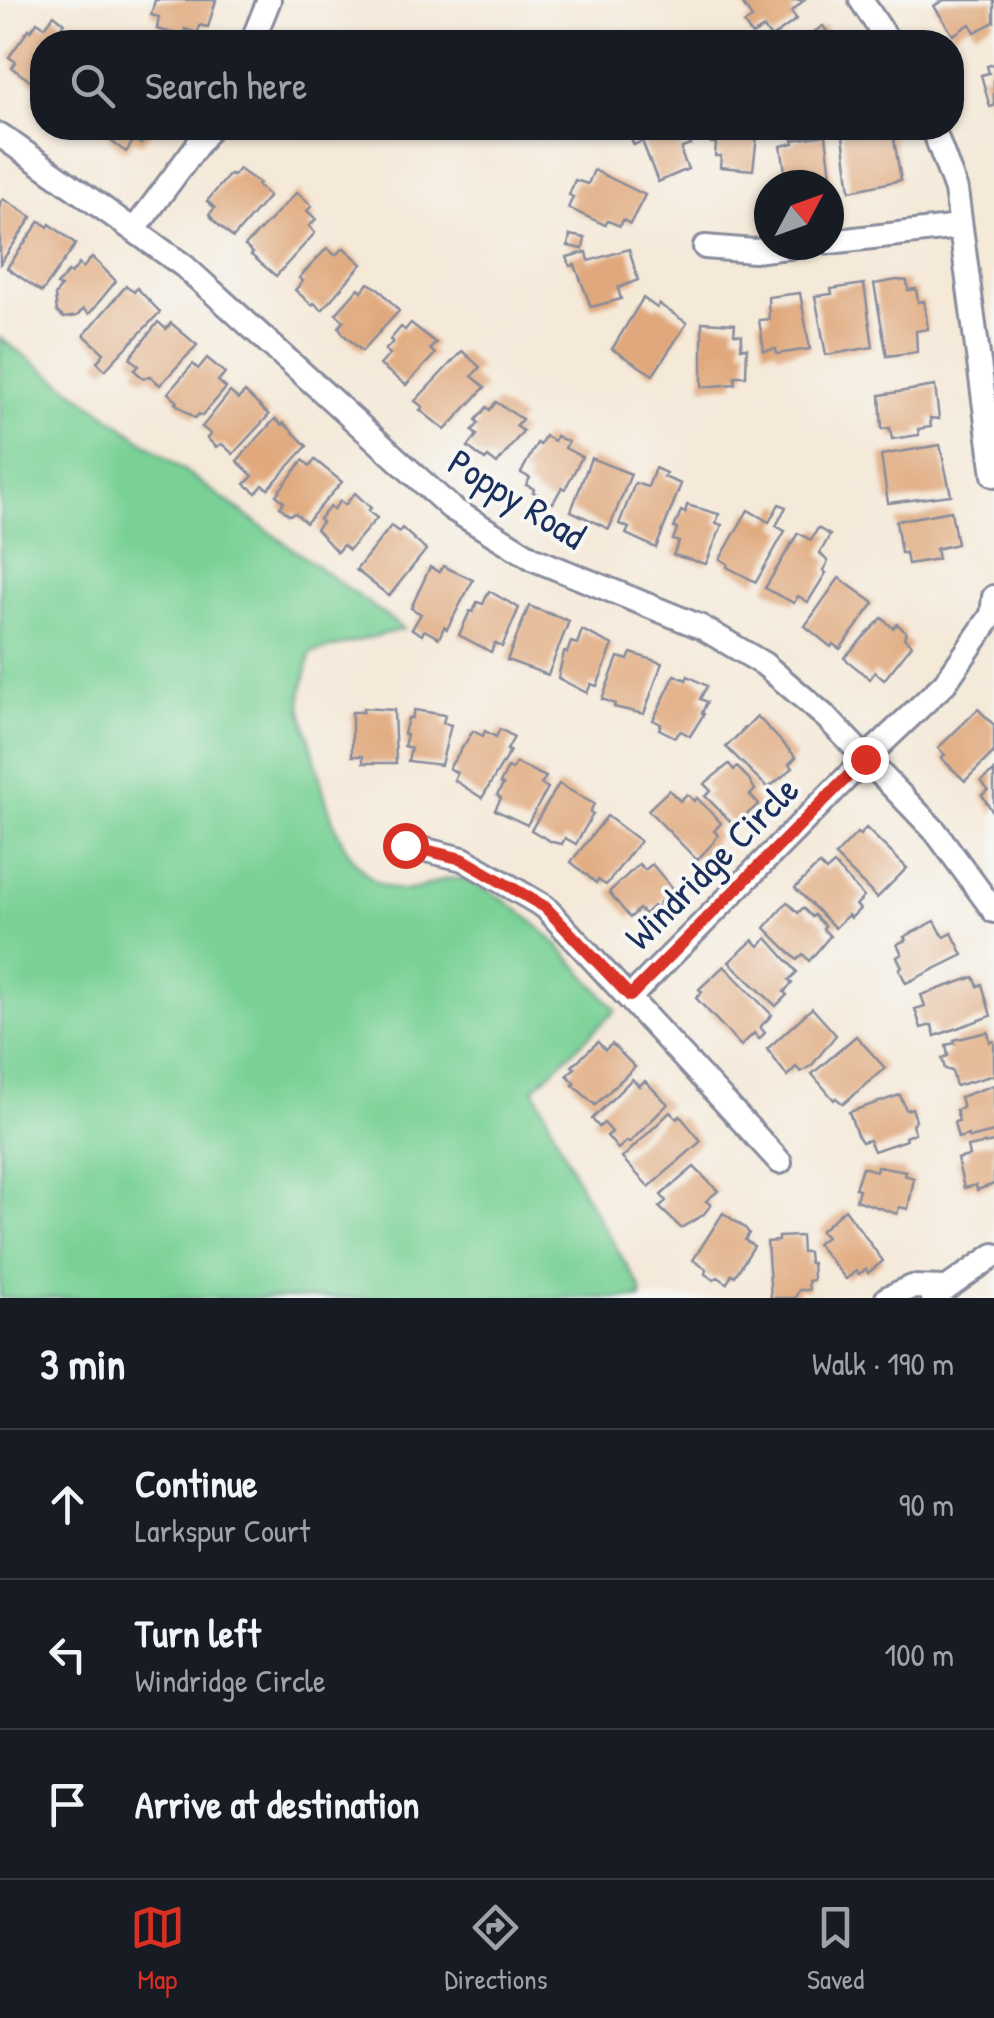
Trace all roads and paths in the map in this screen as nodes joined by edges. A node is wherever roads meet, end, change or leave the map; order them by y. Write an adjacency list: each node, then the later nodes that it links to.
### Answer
1 (268, 0): 3 (street)
2 (861, 0): 4 (street)
3 (257, 30)
4 (882, 30)
5 (0, 135): 9 (street, Poppy Road)
6 (201, 140): 9 (street)
7 (937, 140): 8 (street)
8 (959, 227): 10 (street); 13 (street)
9 (135, 229): 15 (street, Poppy Road)
10 (844, 240)
11 (706, 247): 12 (street)
12 (754, 251)
13 (994, 475)
14 (994, 597): 15 (street, Windridge Circle)
15 (865, 759): 17 (street, Poppy Road); 18 (street, Windridge Circle)
16 (405, 845): 18 (street)
17 (994, 911)
18 (630, 996): 19 (street)
19 (780, 1162)
20 (994, 1256): 21 (street)
21 (938, 1293): 22 (street)
22 (888, 1298)

